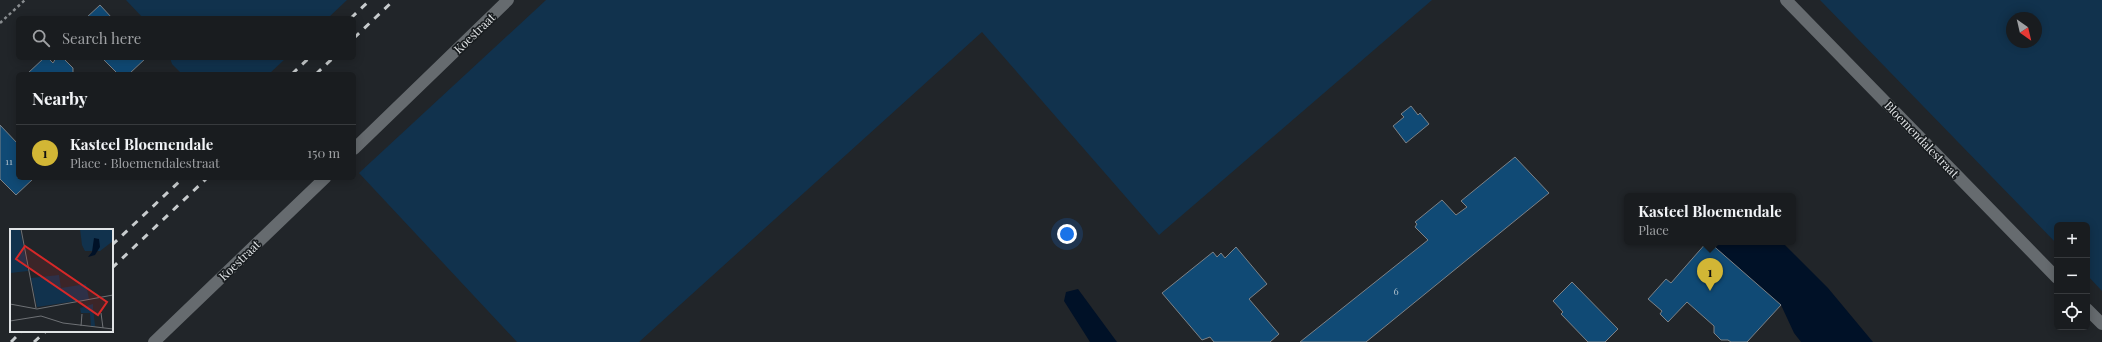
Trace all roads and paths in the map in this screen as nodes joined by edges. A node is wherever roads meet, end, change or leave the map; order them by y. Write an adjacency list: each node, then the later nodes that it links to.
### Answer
1 (25, 0): 4 (path)
2 (508, 0): 5 (street, Koestraat)
3 (1786, 0): 7 (street, Bloemendalestraat)
4 (0, 23)
5 (356, 147)
6 (323, 180): 10 (street, Koestraat)
7 (2054, 275)
8 (2090, 312): 9 (street)
9 (2102, 324)
10 (154, 342)

